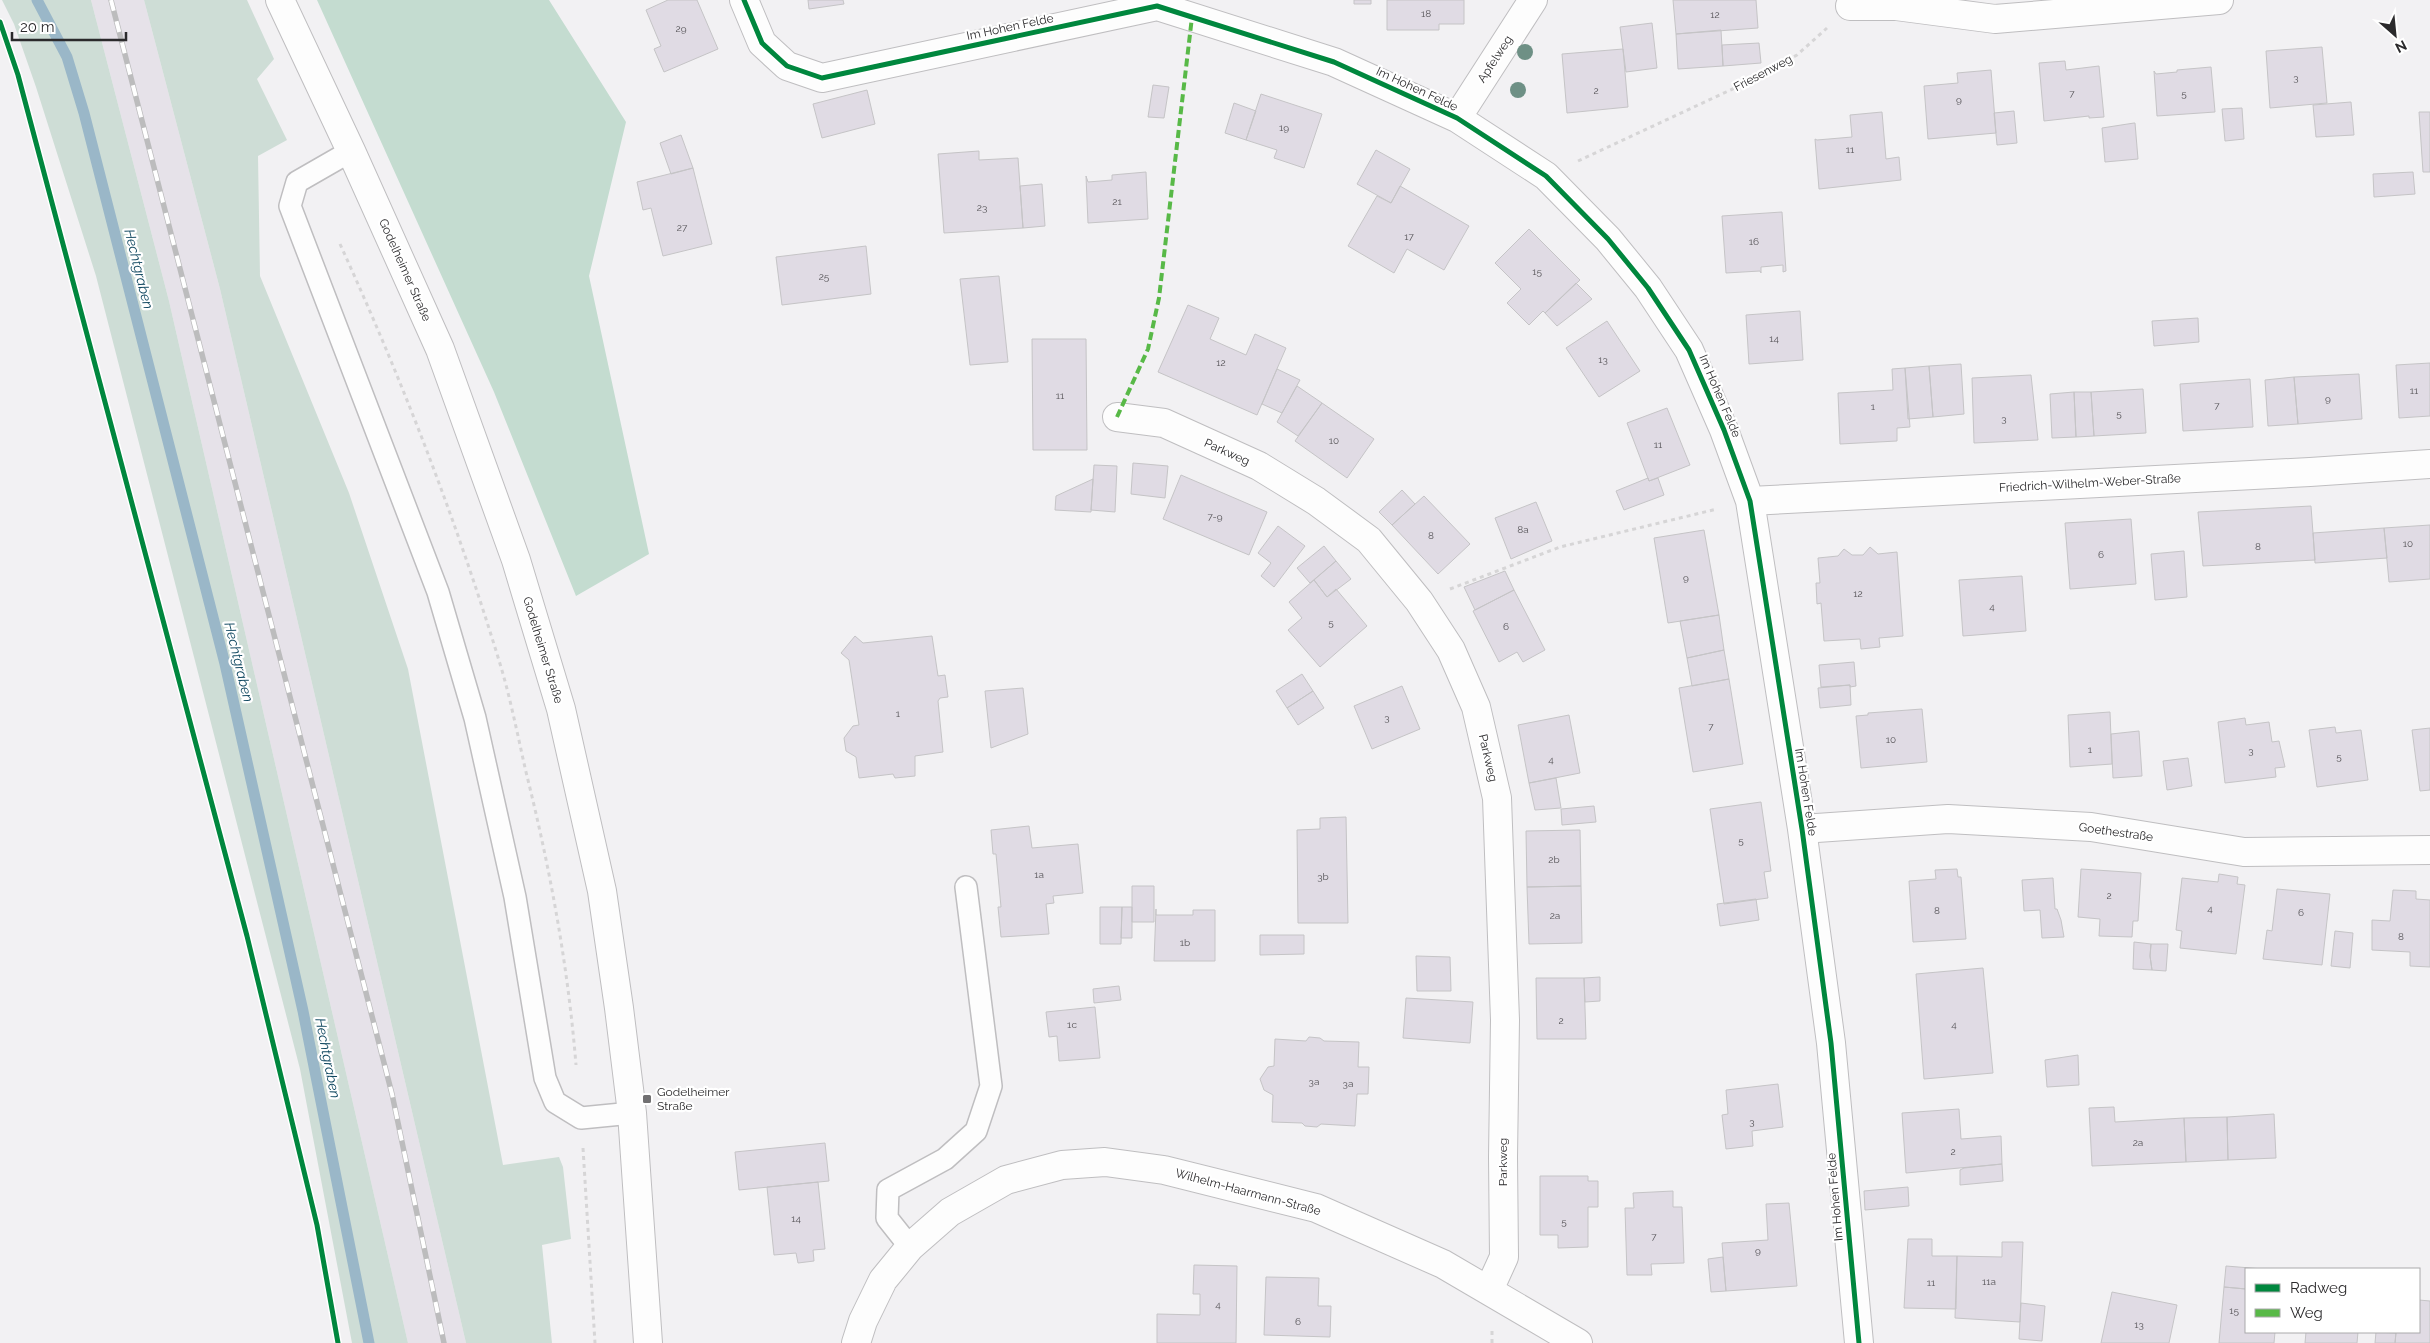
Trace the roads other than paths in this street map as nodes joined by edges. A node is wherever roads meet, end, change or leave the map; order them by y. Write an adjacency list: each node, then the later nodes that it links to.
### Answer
1 (280, 0): 8 (street, Godelheimer Straße)
2 (744, 0): 5 (street, Im Hohen Felde)
3 (1533, 0): 7 (street, Apfelweg)
4 (2219, 0): 6 (street)
5 (1157, 3): 7 (street, Im Hohen Felde)
6 (1850, 6)
7 (1457, 118): 11 (street, Im Hohen Felde)
8 (351, 151): 15 (street, Godelheimer Straße); 15 (lane)
9 (1117, 417): 17 (street, Parkweg)
10 (2430, 464): 11 (street, Friedrich-Wilhelm-Weber-Straße)
11 (1750, 501): 12 (street, Im Hohen Felde)
12 (1802, 829): 13 (street, Goethestraße); 21 (street, Im Hohen Felde)
13 (2430, 850)
14 (966, 887): 16 (lane)
15 (632, 1113): 18 (street, Godelheimer Straße)
16 (910, 1247): 17 (street, Wilhelm-Haarmann-Straße); 19 (street, Wilhelm-Haarmann-Straße)
17 (1489, 1290): 20 (street, Wilhelm-Haarmann-Straße)
18 (648, 1343)
19 (856, 1343)
20 (1578, 1343)
21 (1859, 1343)

